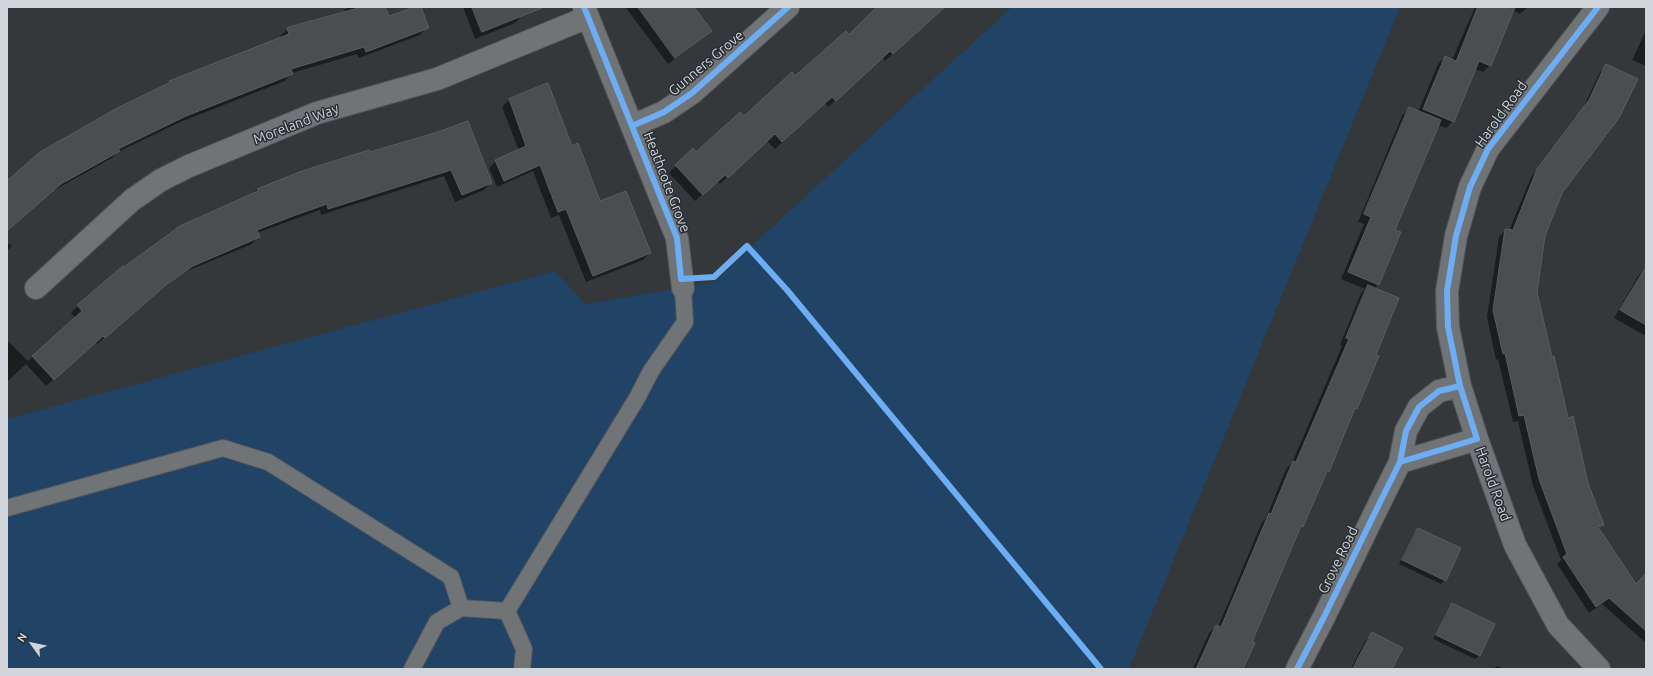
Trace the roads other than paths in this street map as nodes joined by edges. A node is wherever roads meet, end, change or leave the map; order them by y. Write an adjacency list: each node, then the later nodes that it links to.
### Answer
1 (788, 7): 4 (street, Gunners Grove)
2 (1598, 7): 7 (street, Harold Road)
3 (586, 12): 4 (street, Heathcote Grove); 5 (street, Moreland Way)
4 (632, 126): 6 (street, Heathcote Grove)
5 (36, 288)
6 (682, 288): 12 (lane)
7 (1460, 386): 8 (street, Harold Road); 9 (street, Grove Road)
8 (1477, 439): 9 (street); 16 (street, Harold Road)
9 (1400, 462): 15 (street, Grove Road)
10 (7, 508): 11 (lane)
11 (461, 608): 12 (lane); 13 (lane)
12 (507, 611): 14 (lane)
13 (412, 669)
14 (522, 669)
15 (1297, 669)
16 (1599, 669)

